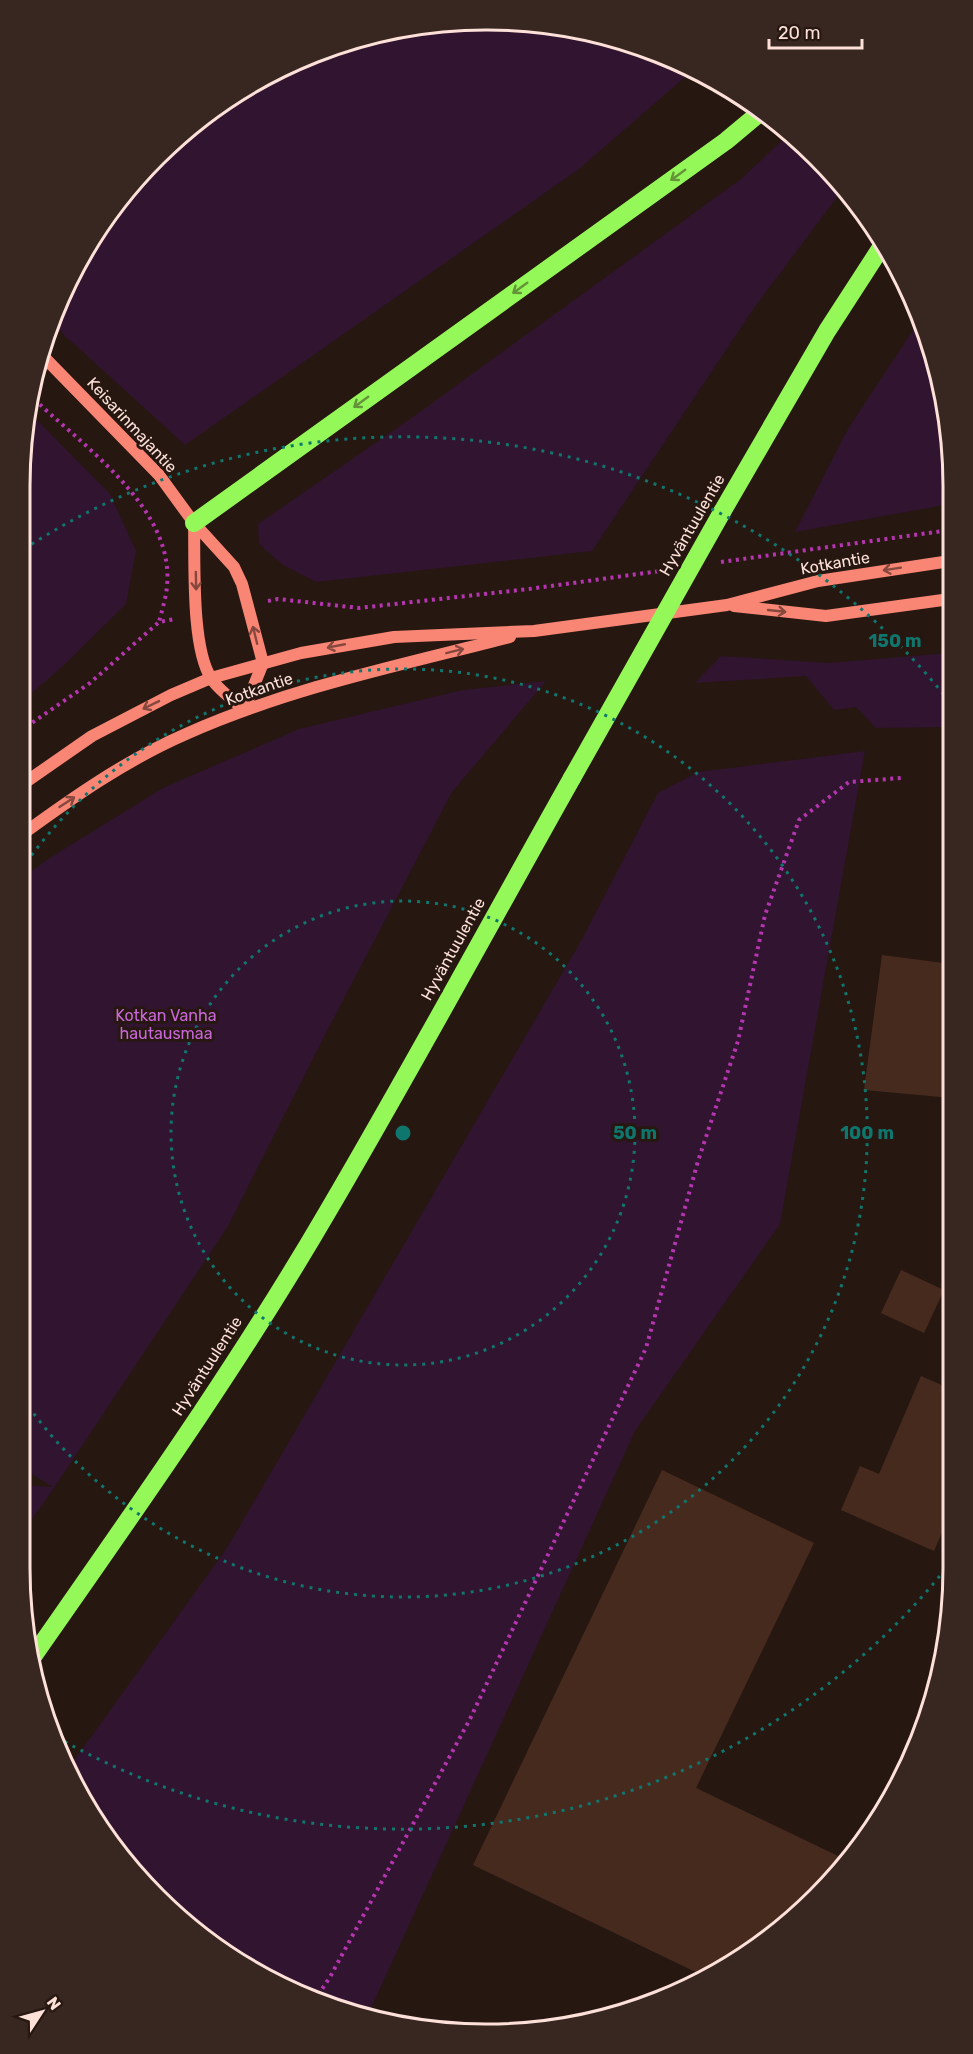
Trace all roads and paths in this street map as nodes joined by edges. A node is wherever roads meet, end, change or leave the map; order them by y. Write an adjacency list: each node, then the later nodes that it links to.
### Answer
1 (754, 117): 5 (highway, one-way to 5)
2 (878, 252): 23 (highway, Hyväntuulentie, bridge)
3 (48, 361): 5 (street, Keisarinmajantie)
4 (38, 402): 14 (path)
5 (194, 523): 11 (street, Keisarinmajantie); 13 (street, one-way to 13)
6 (943, 531): 8 (path)
7 (943, 562): 12 (street, Kotkantie, one-way to 12)
8 (714, 563)
9 (667, 570): 11 (path)
10 (943, 600): 12 (street, Kotkantie, one-way to 10)
11 (248, 605): 16 (street, Keisarinmajantie, one-way to 11)
12 (727, 605): 15 (street, Kotkantie)
13 (196, 615): 14 (path); 17 (street)
14 (159, 622): 19 (path)
15 (534, 631): 16 (street, Kotkantie, one-way to 16); 18 (street, Kotkantie, one-way to 15)
16 (263, 663): 17 (street, Kotkantie); 18 (street)
17 (211, 678): 18 (street); 21 (street, Kotkantie, one-way to 21)
18 (244, 710): 22 (street, Kotkantie, one-way to 18)
19 (30, 724)
20 (901, 778): 24 (path)
21 (30, 779)
22 (30, 829)
23 (38, 1650)
24 (320, 1992)

